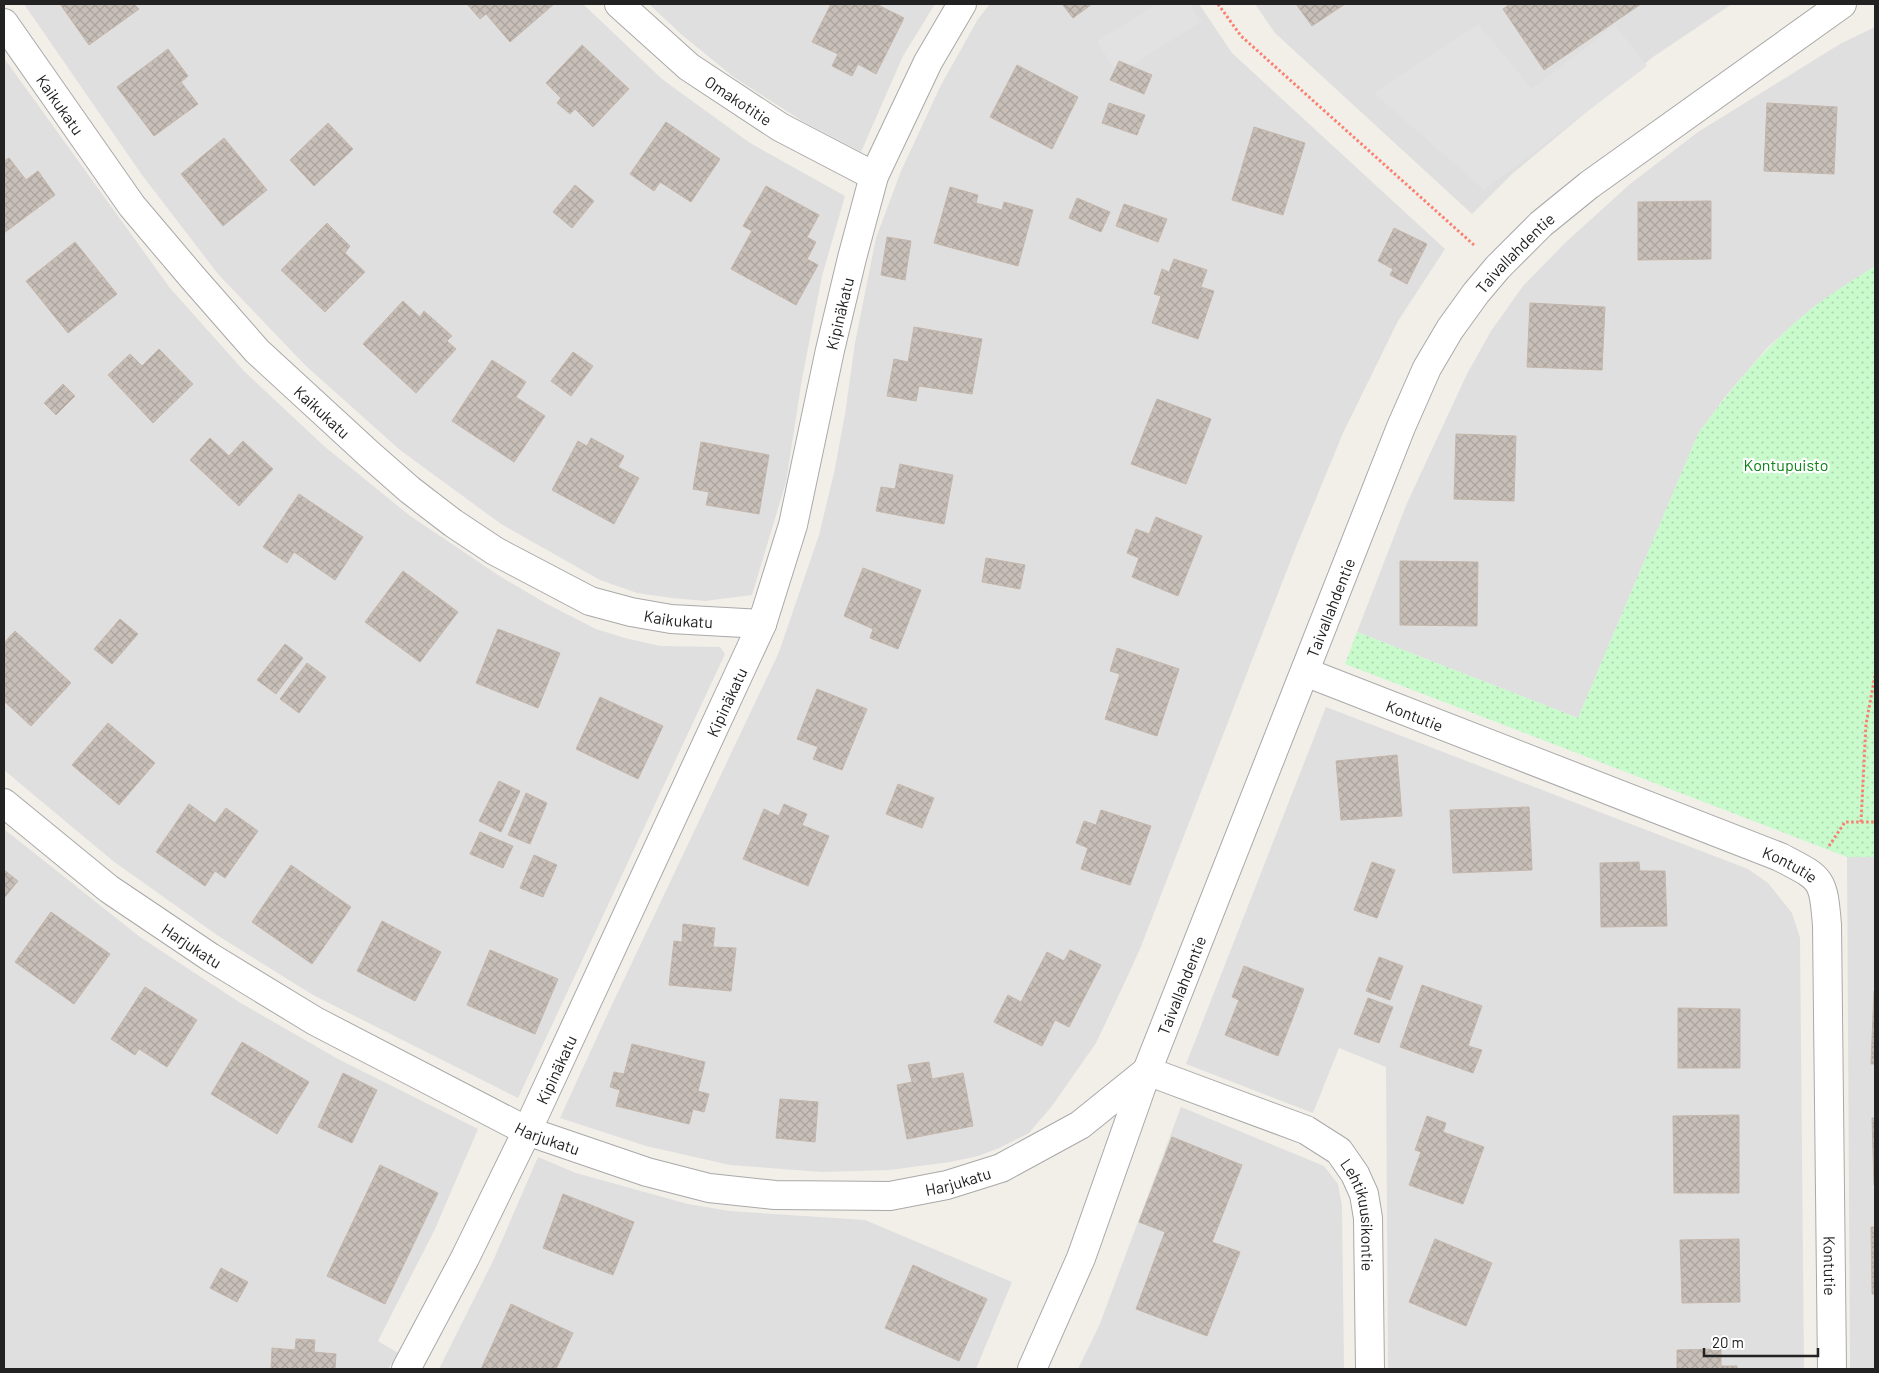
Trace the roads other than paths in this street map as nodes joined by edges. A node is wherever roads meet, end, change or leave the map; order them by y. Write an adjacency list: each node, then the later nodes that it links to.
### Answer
1 (619, 4): 5 (street, Omakotitie)
2 (962, 4): 5 (street, Kipinäkatu)
3 (1842, 4): 7 (street, Taivallahdentie)
4 (4, 23): 6 (street, Kaikukatu)
5 (874, 176): 6 (street, Kipinäkatu)
6 (762, 624): 10 (street, Kipinäkatu)
7 (1305, 672): 9 (street, Taivallahdentie); 14 (street, Kontutie)
8 (4, 803): 10 (street, Harjukatu)
9 (1147, 1071): 10 (street, Harjukatu); 12 (street, Taivallahdentie); 13 (street, Lehtikuusikontie)
10 (527, 1131): 11 (street, Kipinäkatu)
11 (406, 1369)
12 (1032, 1369)
13 (1370, 1369)
14 (1832, 1369)

